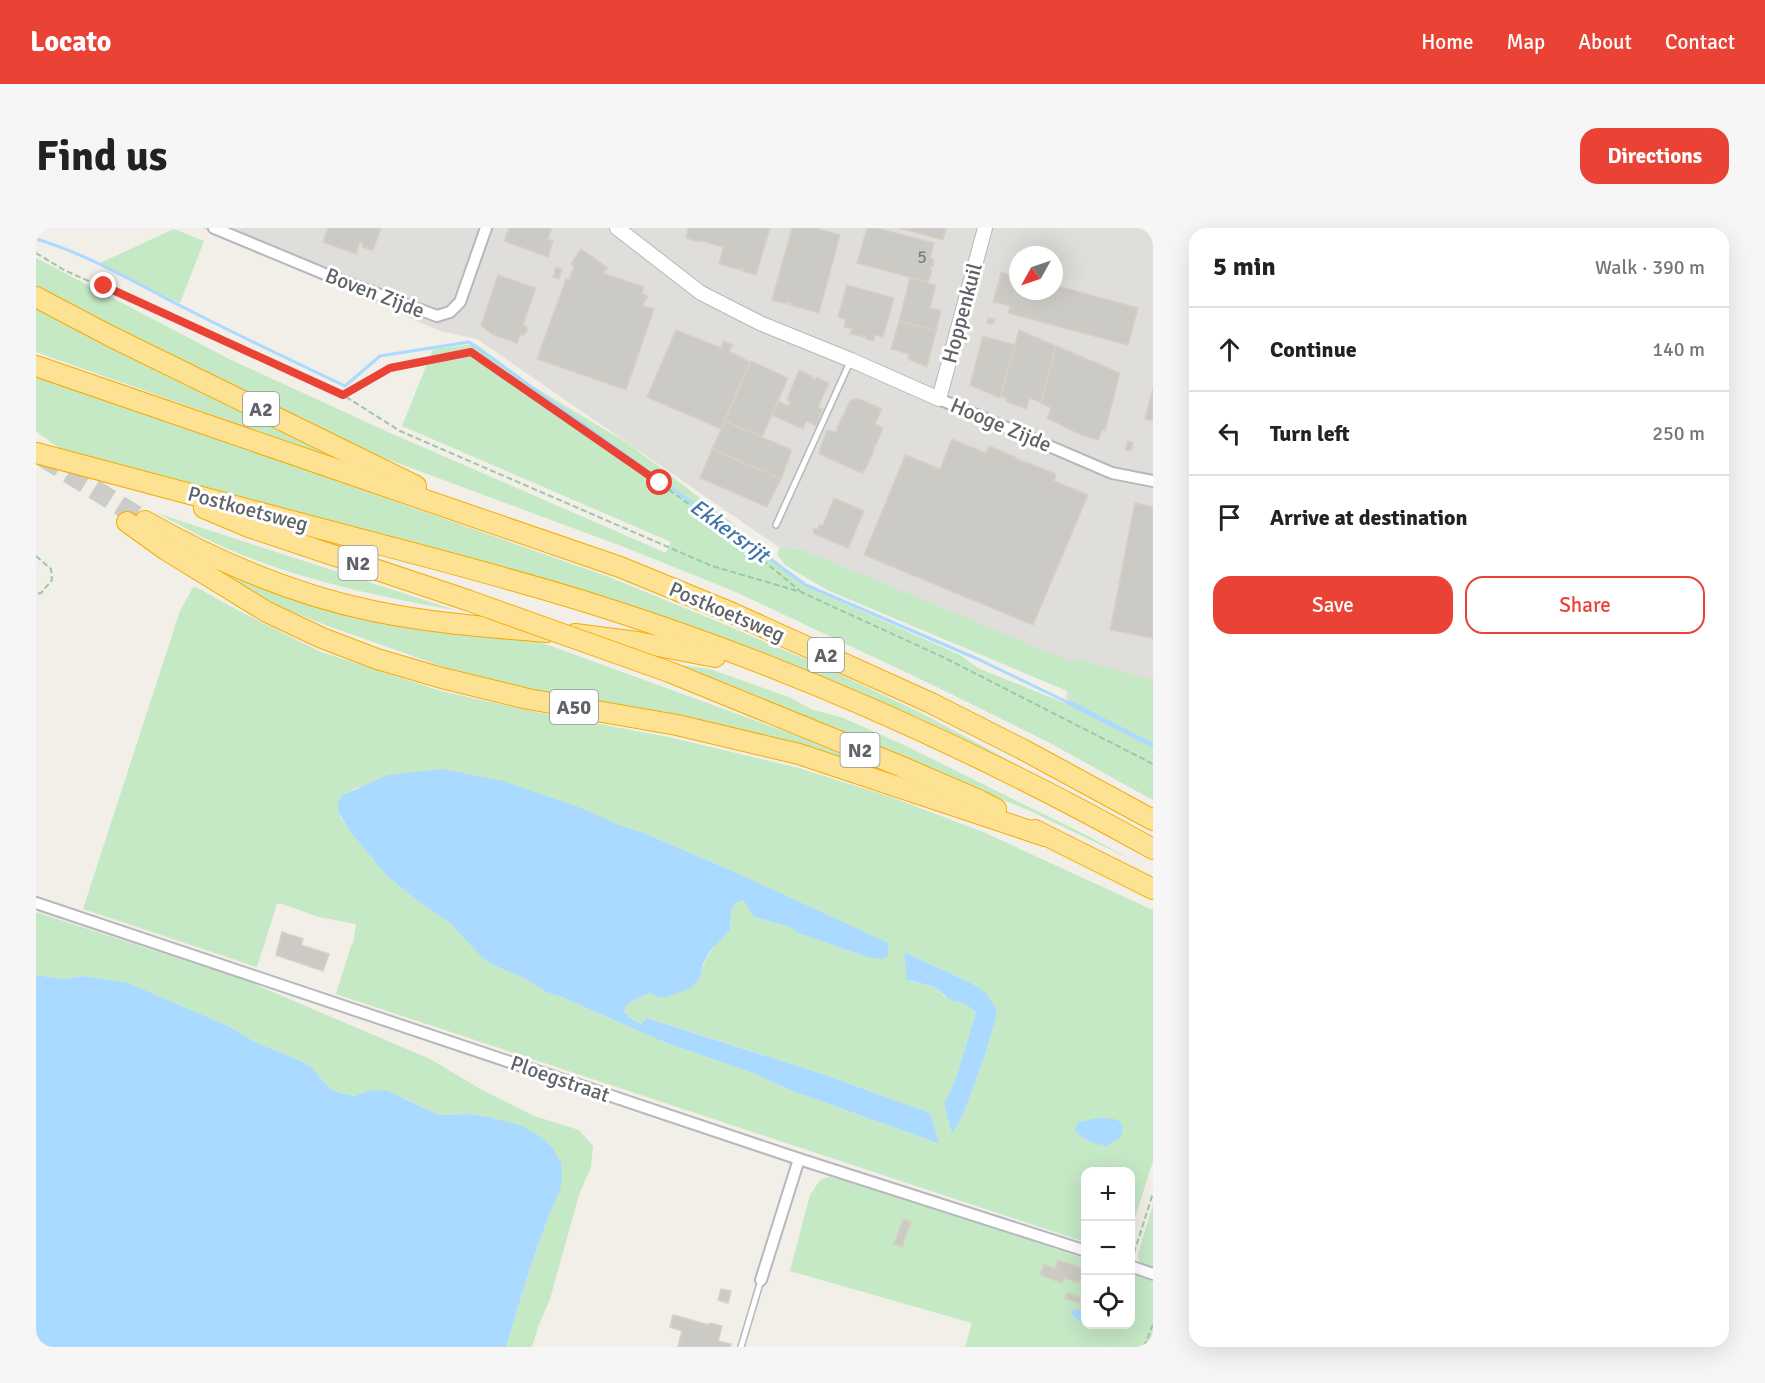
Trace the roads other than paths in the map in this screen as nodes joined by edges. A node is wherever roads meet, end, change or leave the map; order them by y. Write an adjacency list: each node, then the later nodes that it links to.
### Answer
1 (214, 228): 2 (street, Boven Zijde)
2 (486, 228)
3 (617, 228): 6 (street, Hooge Zijde)
4 (985, 228): 8 (street, Hoppenkuil)
5 (36, 297): 12 (highway, Postkoetsweg / A2)
6 (851, 360): 8 (street, Hooge Zijde); 13 (lane)
7 (36, 366): 12 (highway, Postkoetsweg)
8 (939, 399): 10 (street, Hooge Zijde)
9 (36, 453): 11 (highway, Postkoetsweg / A2)
10 (1153, 481)
11 (145, 482): 14 (highway, Postkoetsweg / A2); 16 (highway, Postkoetsweg / N2, bridge)
12 (486, 520): 15 (highway, Postkoetsweg / A2)
13 (776, 525)
14 (764, 665): 16 (highway, Postkoetsweg / A50); 17 (highway, Postkoetsweg / A2)
15 (1153, 820)
16 (1045, 836): 18 (highway, Postkoetsweg / N2)
17 (1153, 849)
18 (1153, 889)
19 (36, 903): 20 (street, Ploegstraat)
20 (799, 1159): 21 (street, Ploegstraat); 24 (street)
21 (1081, 1249)
22 (1135, 1267): 23 (street)
23 (1153, 1274)
24 (761, 1280): 25 (lane)
25 (741, 1347)

